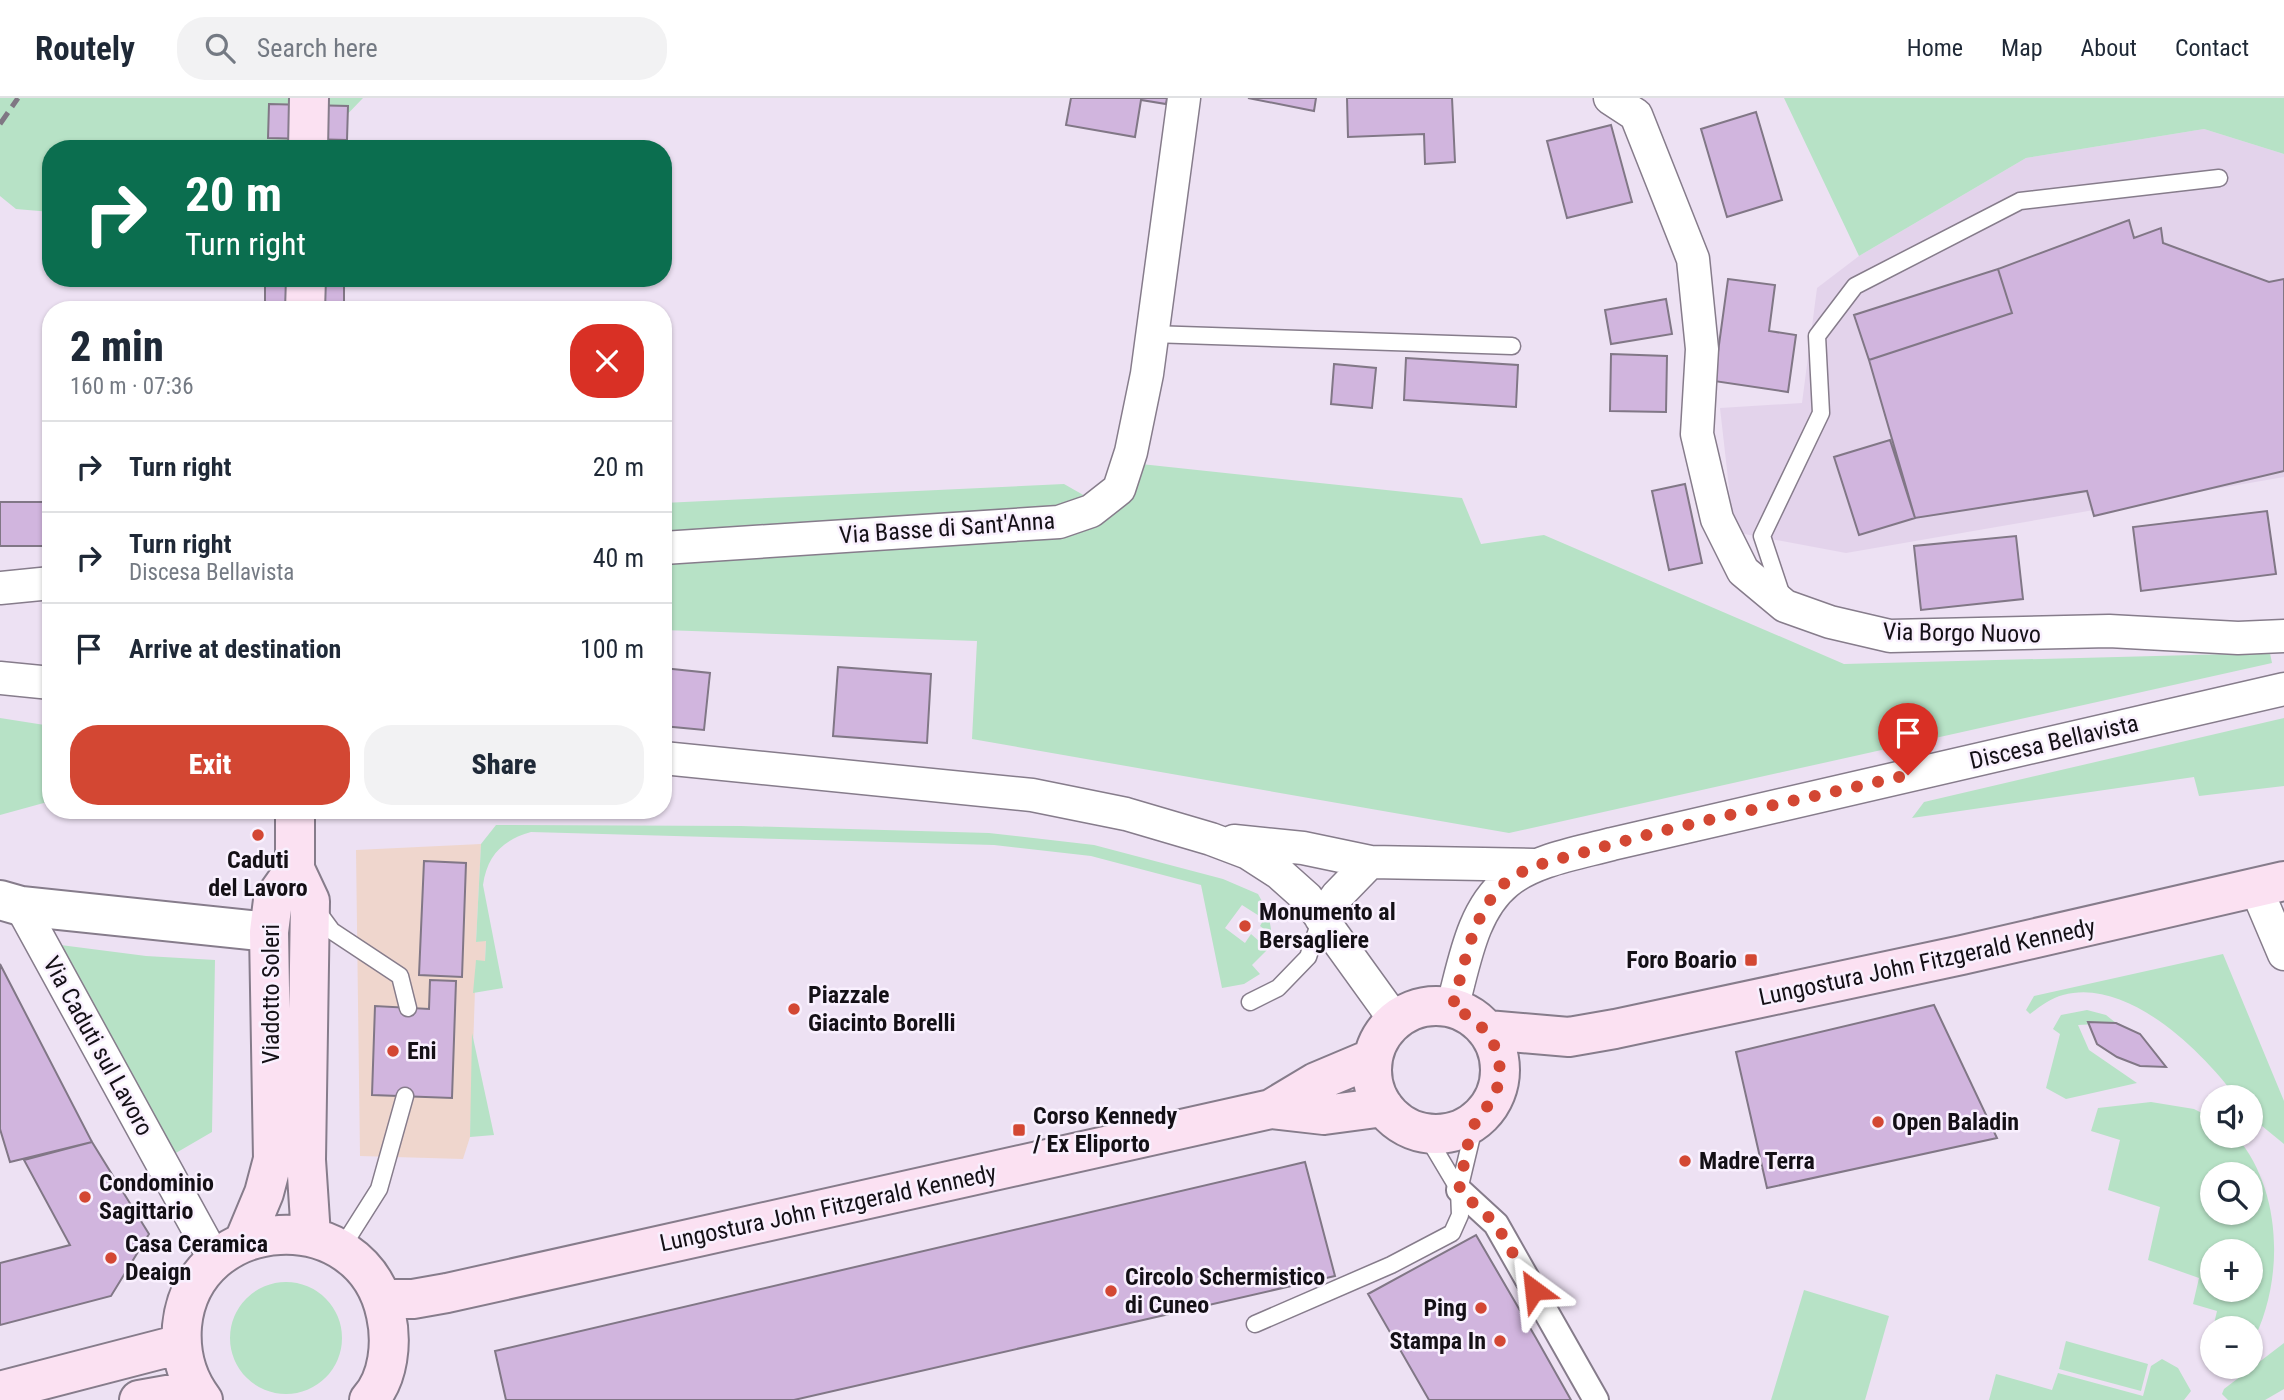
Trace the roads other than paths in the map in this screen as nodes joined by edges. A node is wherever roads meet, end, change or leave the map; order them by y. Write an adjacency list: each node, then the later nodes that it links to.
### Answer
1 (309, 98): 4 (main road)
2 (1184, 98): 6 (street, Via Basse di Sant'Anna)
3 (1609, 98): 11 (street, Via Borgo Nuovo)
4 (308, 140)
5 (2219, 178): 11 (lane)
6 (1151, 334): 7 (lane); 8 (street, Via Basse di Sant'Anna)
7 (1512, 346)
8 (672, 547)
9 (42, 584): 10 (street)
10 (0, 588)
11 (1785, 606): 12 (street, Via Borgo Nuovo)
12 (2284, 636)
13 (0, 678): 14 (street)
14 (42, 682)
15 (2284, 688): 20 (street, Discesa Bellavista)
16 (672, 759): 18 (street)
17 (295, 819): 21 (main road)
18 (1211, 839): 19 (street, Discesa Bellavista); 24 (street)
19 (1370, 862): 20 (street, Discesa Bellavista); 24 (street)
20 (1539, 866): 30 (street, Discesa Bellavista)
21 (302, 885): 25 (main road, Viadotto Soleri); 27 (main road, Viadotto Soleri); 29 (lane)
22 (2270, 885): 26 (street); 33 (main road, Lungostura John Fitzgerald Kennedy)
23 (10, 903): 25 (street); 43 (street, Via Caduti sul Lavoro)
24 (1321, 918): 28 (lane); 31 (street)
25 (269, 932): 27 (main road); 43 (main road, Viadotto Soleri)
26 (2284, 954)
27 (308, 994): 42 (main road, Viadotto Soleri)
28 (1250, 1002)
29 (408, 1008)
30 (1452, 1008): 31 (main road); 32 (main road)
31 (1395, 1020): 34 (main road)
32 (1487, 1030): 33 (main road, Lungostura John Fitzgerald Kennedy); 35 (main road)
33 (1569, 1037): 35 (main road, Lungostura John Fitzgerald Kennedy)
34 (1373, 1058): 37 (main road); 38 (main road, Lungostura John Fitzgerald Kennedy)
35 (1499, 1080): 39 (main road)
36 (405, 1096): 42 (lane)
37 (1384, 1107): 38 (main road, Lungostura John Fitzgerald Kennedy); 40 (main road)
38 (1271, 1109): 44 (main road, Lungostura John Fitzgerald Kennedy)
39 (1476, 1119): 40 (main road); 41 (lane)
40 (1425, 1133): 41 (lane)
41 (1459, 1190): 45 (lane); 51 (street)
42 (326, 1242): 43 (main road); 44 (main road)
43 (230, 1250): 46 (main road, Viadotto Soleri)
44 (383, 1299): 50 (main road)
45 (1255, 1324)
46 (181, 1344): 47 (main road); 48 (main road)
47 (0, 1391)
48 (199, 1395): 49 (main road)
49 (139, 1400)
50 (369, 1400)
51 (1596, 1400)

